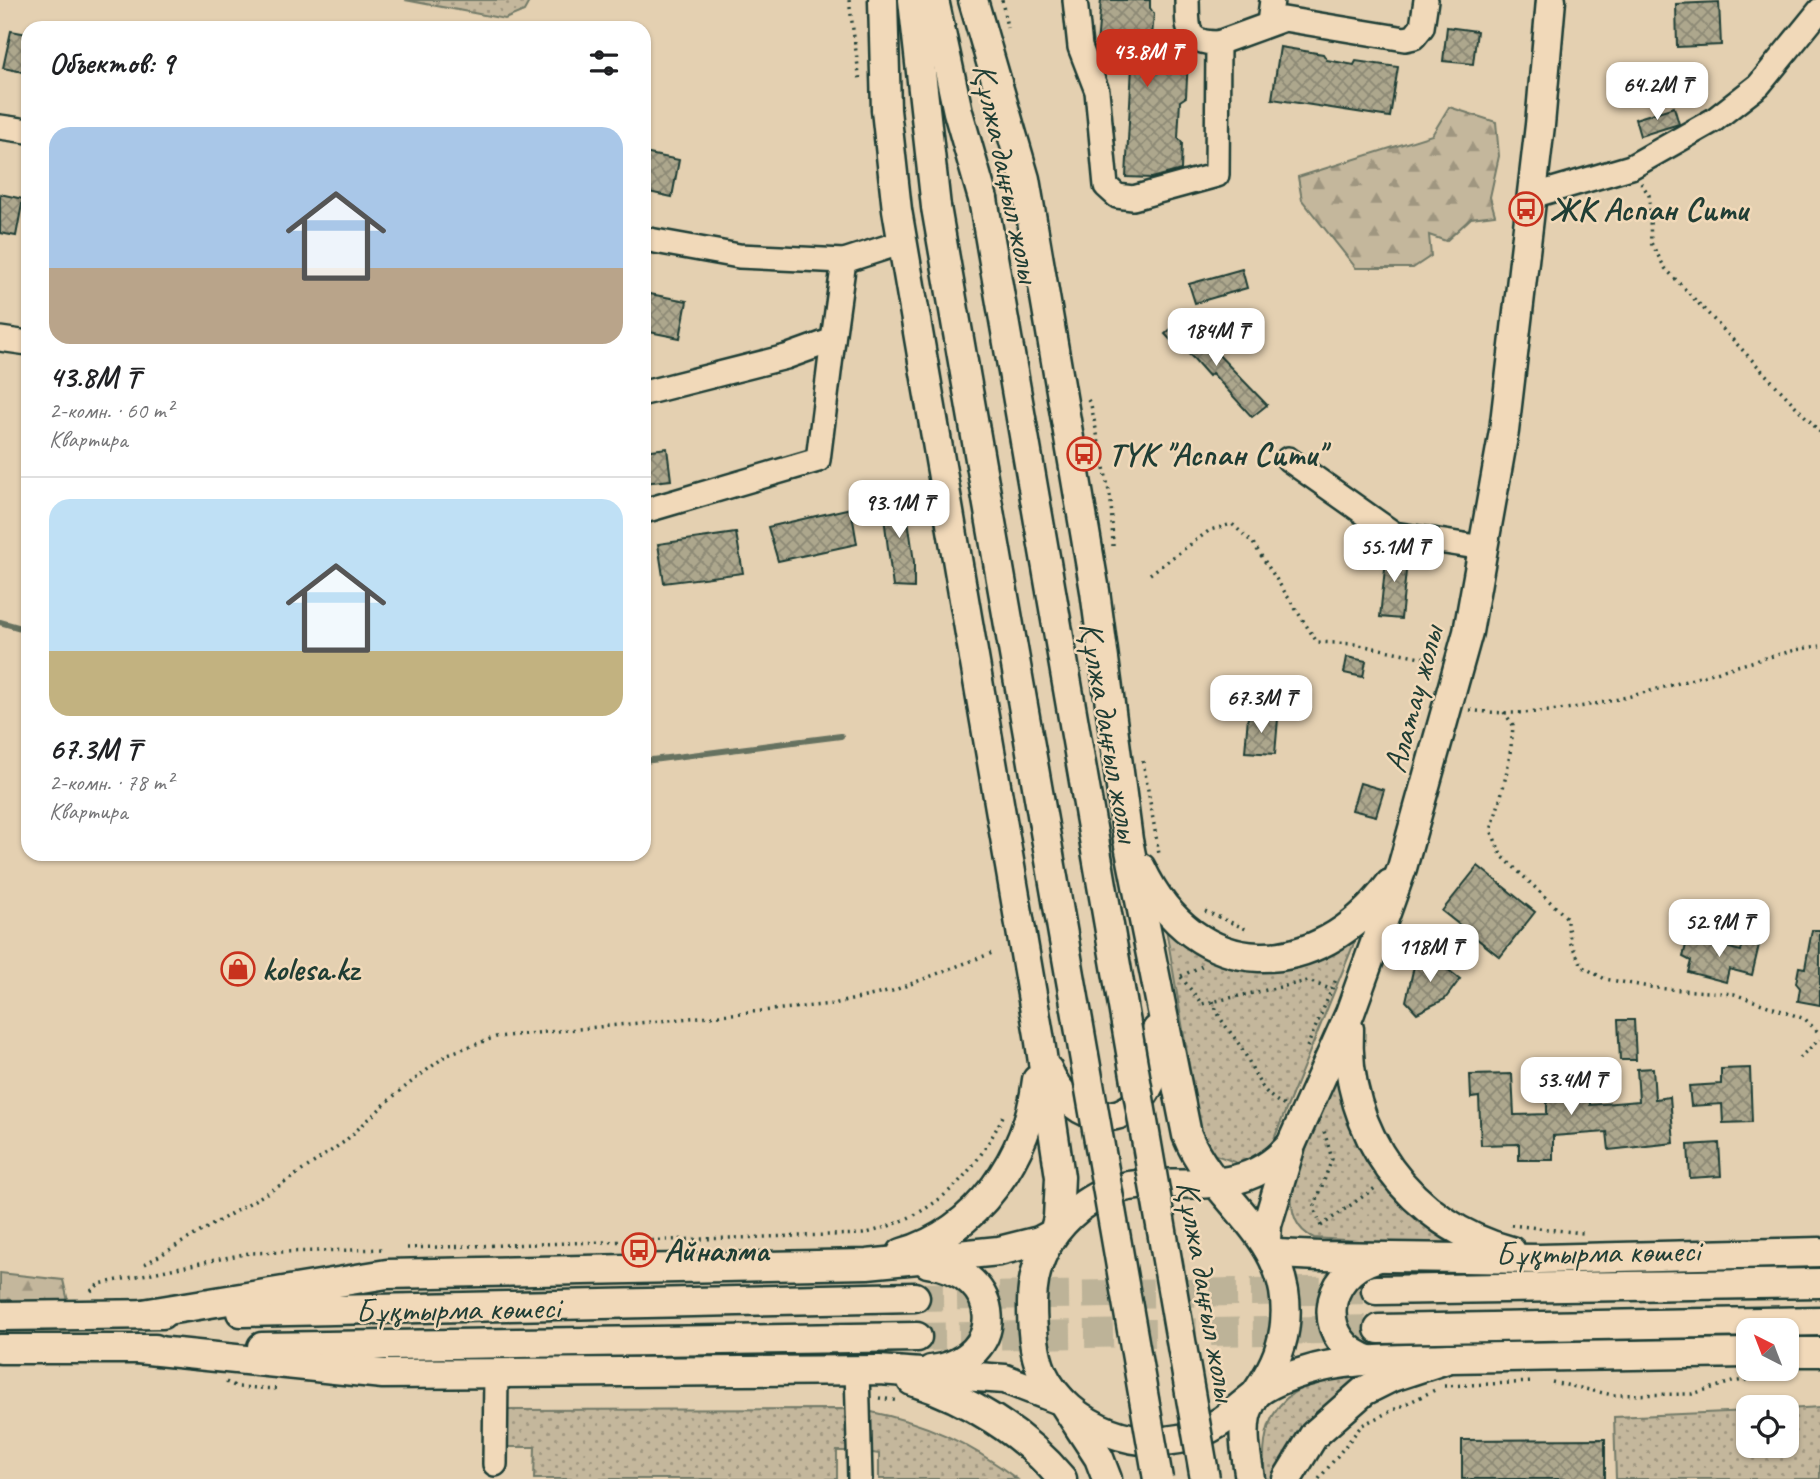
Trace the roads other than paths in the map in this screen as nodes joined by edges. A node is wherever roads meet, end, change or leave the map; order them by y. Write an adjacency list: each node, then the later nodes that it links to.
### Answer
1 (883, 0): 17 (main road)
2 (913, 0): 65 (main road, Құлжа даңғыл жолы, bridge)
3 (933, 0): 66 (main road, Құлжа даңғыл жолы, bridge)
4 (973, 0): 26 (main road)
5 (1074, 0): 12 (street)
6 (1187, 0): 12 (street)
7 (1272, 0): 11 (street)
8 (1426, 0): 11 (street)
9 (1551, 0): 15 (main road, Алатау жолы)
10 (1820, 10): 15 (street)
11 (1269, 23): 12 (street)
12 (1218, 43)
13 (0, 127): 14 (street)
14 (21, 130)
15 (1532, 196): 25 (main road, Алатау жолы)
16 (651, 240): 18 (street)
17 (903, 242): 18 (street); 30 (main road)
18 (844, 261): 20 (street)
19 (0, 339): 21 (street)
20 (833, 340): 22 (street); 24 (street)
21 (21, 342)
22 (651, 391)
23 (1288, 459): 25 (street)
24 (651, 509)
25 (1483, 548): 27 (main road, Алатау жолы)
26 (1128, 839): 27 (main road); 28 (main road)
27 (1402, 868): 29 (main road, Алатау жолы)
28 (1156, 980): 30 (main road); 33 (main road)
29 (1350, 1013): 31 (main road, Алатау жолы); 39 (main road)
30 (1040, 1045): 35 (main road); 41 (main road)
31 (1290, 1144): 33 (main road); 36 (main road)
32 (1172, 1183): 33 (main road); 34 (main road); 35 (main road)
33 (1213, 1183): 34 (main road)
34 (1243, 1216): 36 (main road)
35 (1054, 1233): 40 (main road); 60 (main road)
36 (1269, 1248): 38 (main road); 59 (main road)
37 (1820, 1252): 39 (main road)
38 (1379, 1257): 39 (main road); 56 (main road)
39 (1540, 1259)
40 (897, 1262): 41 (main road); 58 (main road)
41 (867, 1264): 45 (main road)
42 (1820, 1283): 43 (main road, Бұқтырма көшесі)
43 (1376, 1290)
44 (915, 1297): 45 (main road, Бұқтырма көшесі)
45 (143, 1314): 46 (main road, Бұқтырма көшесі)
46 (0, 1316)
47 (1820, 1321): 48 (main road)
48 (1379, 1329)
49 (917, 1337): 51 (main road, Бұқтырма көшесі)
50 (0, 1349): 51 (main road, Бұқтырма көшесі)
51 (138, 1349): 57 (main road)
52 (1820, 1352): 55 (main road)
53 (1736, 1353): 54 (main road)
54 (1450, 1358): 56 (main road); 68 (main road)
55 (1799, 1358)
56 (1372, 1361): 59 (main road)
57 (496, 1373): 58 (main road); 61 (street)
58 (874, 1376): 60 (main road); 62 (street); 63 (main road)
59 (1257, 1393): 60 (main road); 67 (main road)
60 (1062, 1401): 64 (main road)
61 (495, 1464)
62 (860, 1479)
63 (1062, 1479)
64 (1107, 1479)
65 (1158, 1479)
66 (1205, 1479)
67 (1250, 1479)
68 (1287, 1479)

